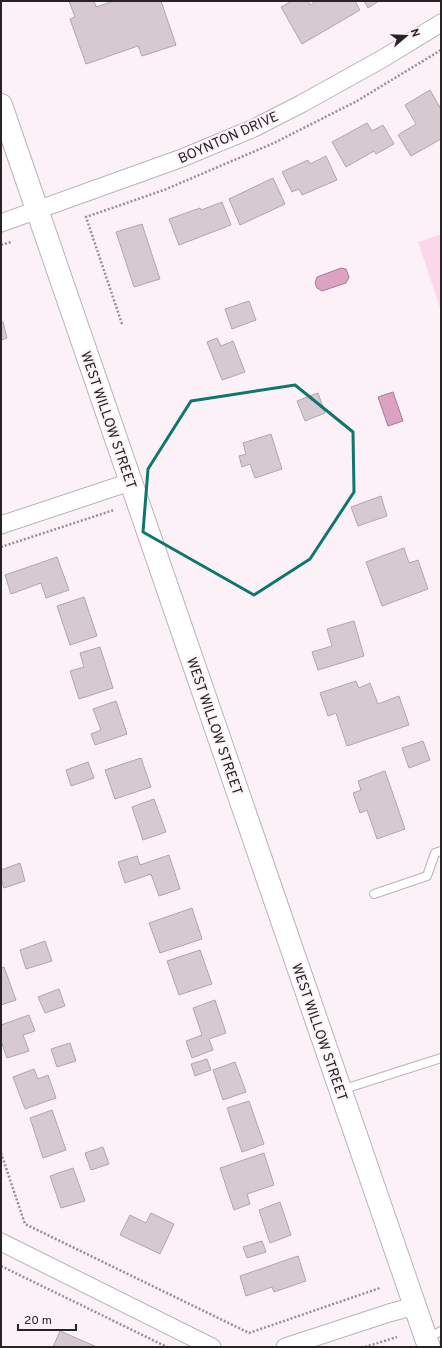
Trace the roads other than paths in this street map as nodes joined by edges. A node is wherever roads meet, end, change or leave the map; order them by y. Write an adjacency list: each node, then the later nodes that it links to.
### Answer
1 (441, 24): 3 (street, BOYNTON DRIVE)
2 (1, 105): 3 (street, WEST WILLOW STREET)
3 (38, 210): 4 (street, BOYNTON DRIVE); 5 (street, WEST WILLOW STREET)
4 (1, 223)
5 (130, 482): 6 (street); 10 (street, WEST WILLOW STREET)
6 (1, 525)
7 (441, 851): 8 (lane)
8 (374, 894)
9 (441, 1058): 10 (lane)
10 (340, 1090): 12 (street, WEST WILLOW STREET)
11 (2, 1240): 14 (street)
12 (414, 1306): 13 (street, WEST WILLOW STREET); 15 (street)
13 (432, 1339)
14 (212, 1347)
15 (285, 1347)

